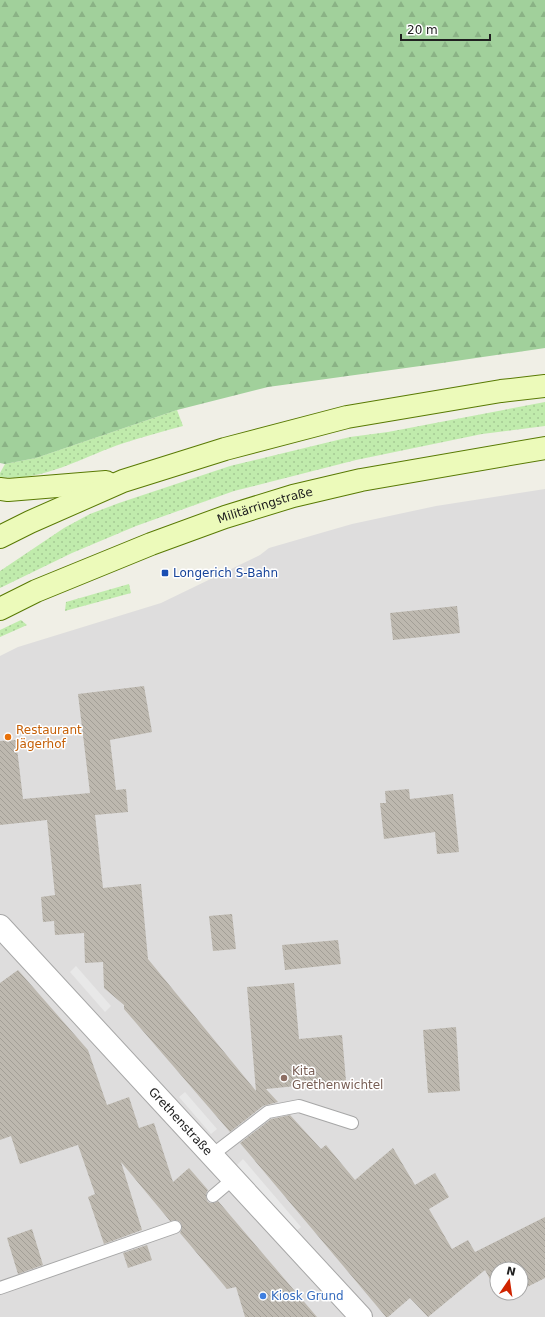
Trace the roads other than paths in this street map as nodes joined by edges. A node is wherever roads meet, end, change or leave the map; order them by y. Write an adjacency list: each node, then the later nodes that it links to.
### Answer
1 (545, 386): 3 (main road)
2 (545, 448): 6 (main road, Militärringstraße)
3 (123, 481): 4 (main road); 5 (main road)
4 (0, 489)
5 (0, 537)
6 (0, 609)
7 (0, 926): 9 (street, Grethenstraße)
8 (352, 1123): 9 (lane)
9 (212, 1155): 10 (street, Grethenstraße)
10 (233, 1179): 11 (lane); 14 (street, Grethenstraße)
11 (213, 1196)
12 (175, 1227): 13 (lane)
13 (0, 1288)
14 (360, 1317)

